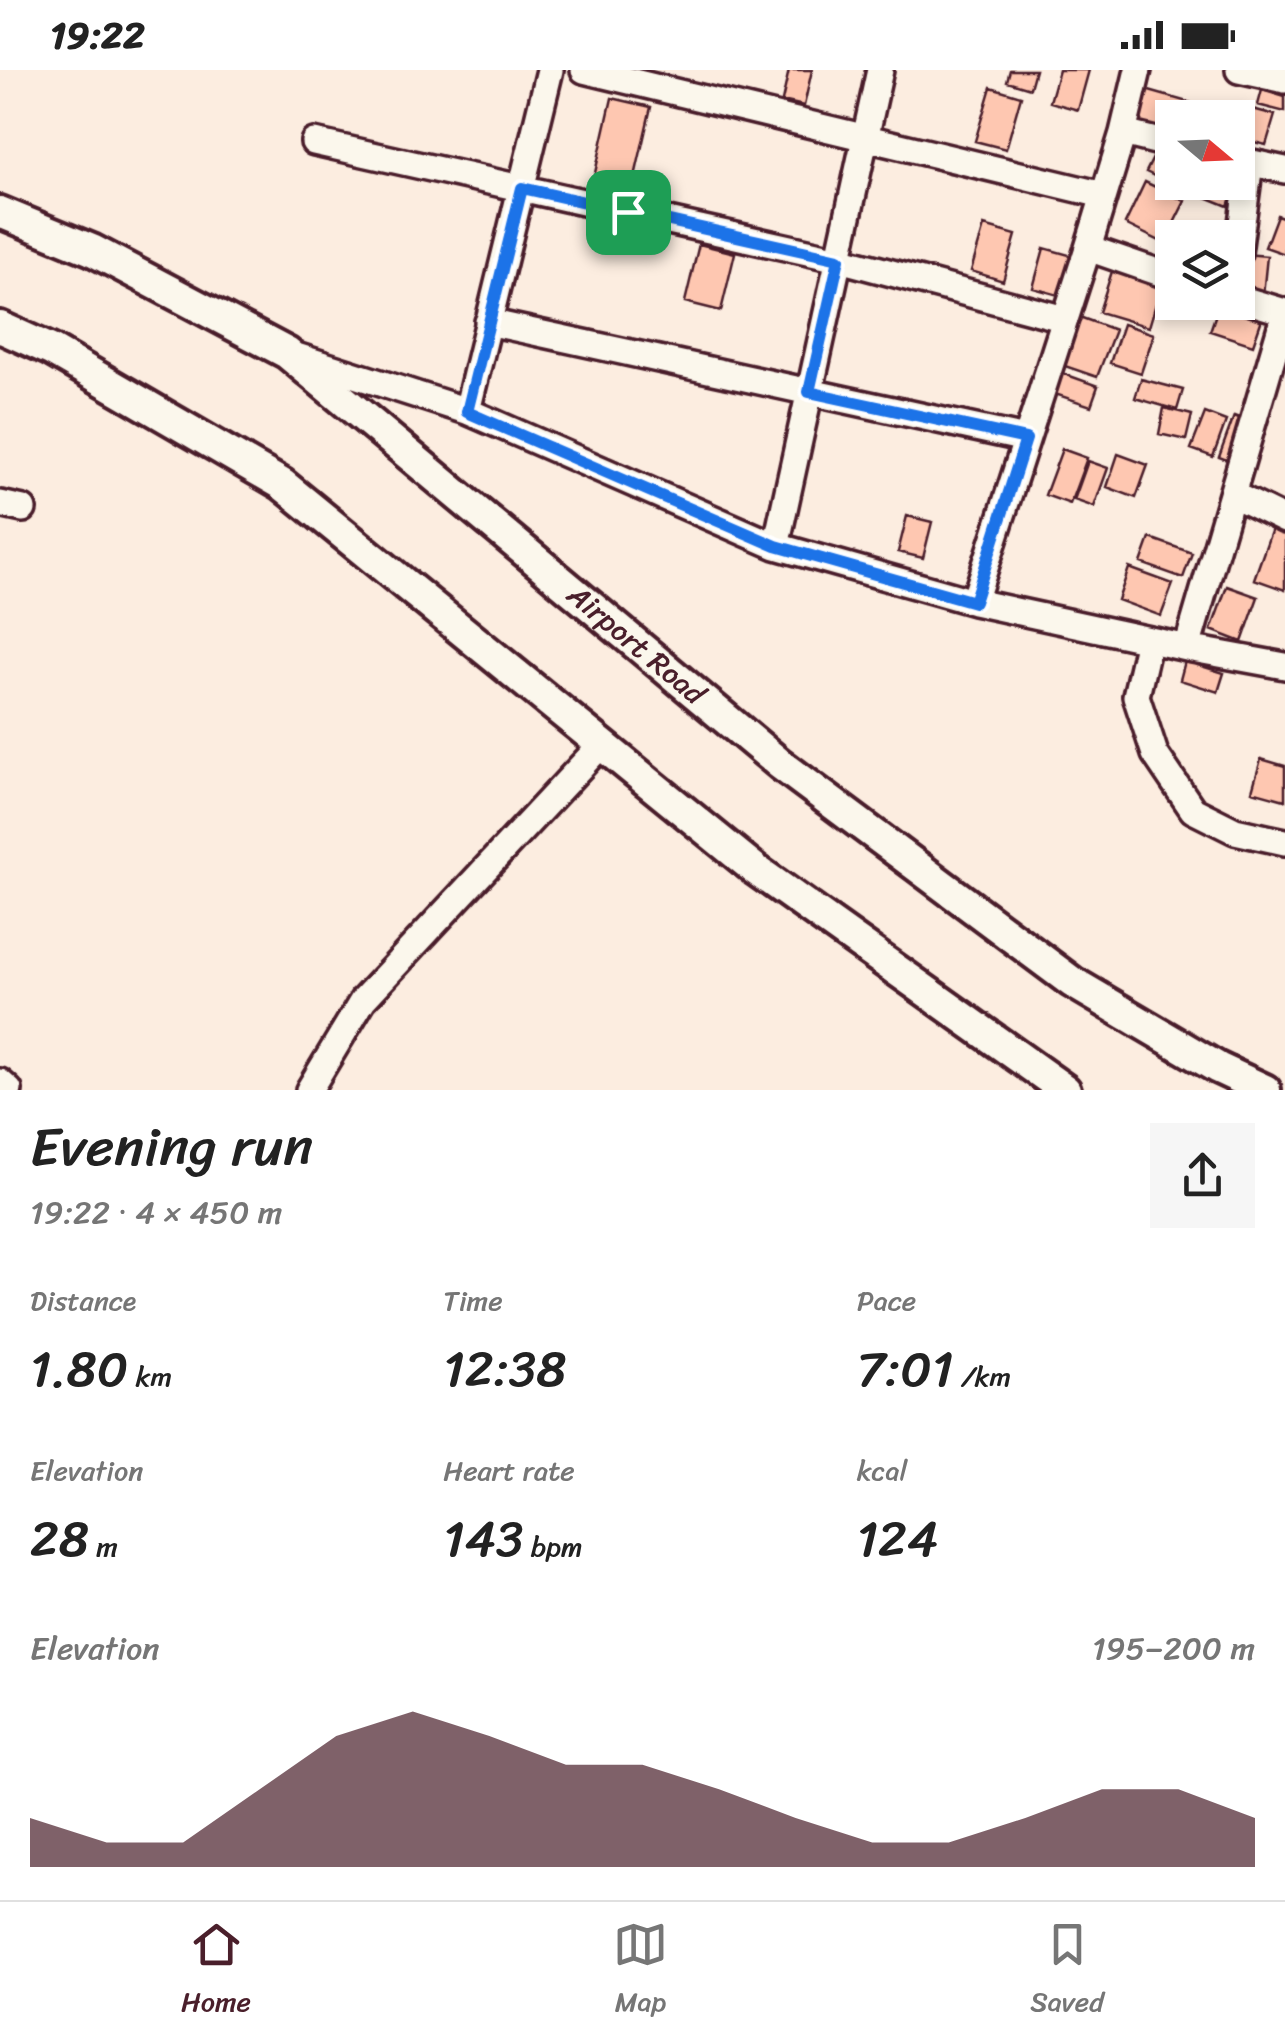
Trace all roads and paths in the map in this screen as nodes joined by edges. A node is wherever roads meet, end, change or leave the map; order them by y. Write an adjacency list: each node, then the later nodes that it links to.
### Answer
1 (550, 70): 13 (street)
2 (584, 70): 8 (street)
3 (880, 70): 8 (street)
4 (1138, 70): 7 (street)
5 (1239, 70): 6 (street)
6 (1285, 80)
7 (1123, 133): 9 (street); 14 (street)
8 (865, 140): 14 (street); 17 (street)
9 (1155, 141)
10 (314, 142): 13 (street)
11 (1255, 164): 12 (street)
12 (1285, 170)
13 (522, 188): 17 (street); 22 (street)
14 (1103, 196): 16 (street)
15 (0, 212): 24 (main road, Airport Road)
16 (1088, 248): 18 (street); 21 (street)
17 (839, 259): 21 (street); 25 (street)
18 (1155, 270)
19 (1255, 303): 20 (street)
20 (1285, 313): 28 (street)
21 (1065, 319): 27 (street)
22 (488, 322): 25 (street); 26 (street)
23 (0, 327): 35 (main road)
24 (287, 353): 26 (street); 41 (main road, Airport Road)
25 (809, 392): 27 (street); 30 (street)
26 (467, 412): 30 (street)
27 (1026, 439): 31 (street)
28 (1232, 494): 29 (street); 33 (street)
29 (1285, 520)
30 (776, 546): 31 (street)
31 (974, 602): 32 (street)
32 (1150, 640): 33 (street); 36 (street)
33 (1188, 648): 34 (street)
34 (1285, 666)
35 (602, 744): 39 (street); 40 (main road)
36 (1285, 842)
37 (0, 1082): 38 (street)
38 (8, 1090)
39 (308, 1090)
40 (1065, 1090)
41 (1265, 1090)

